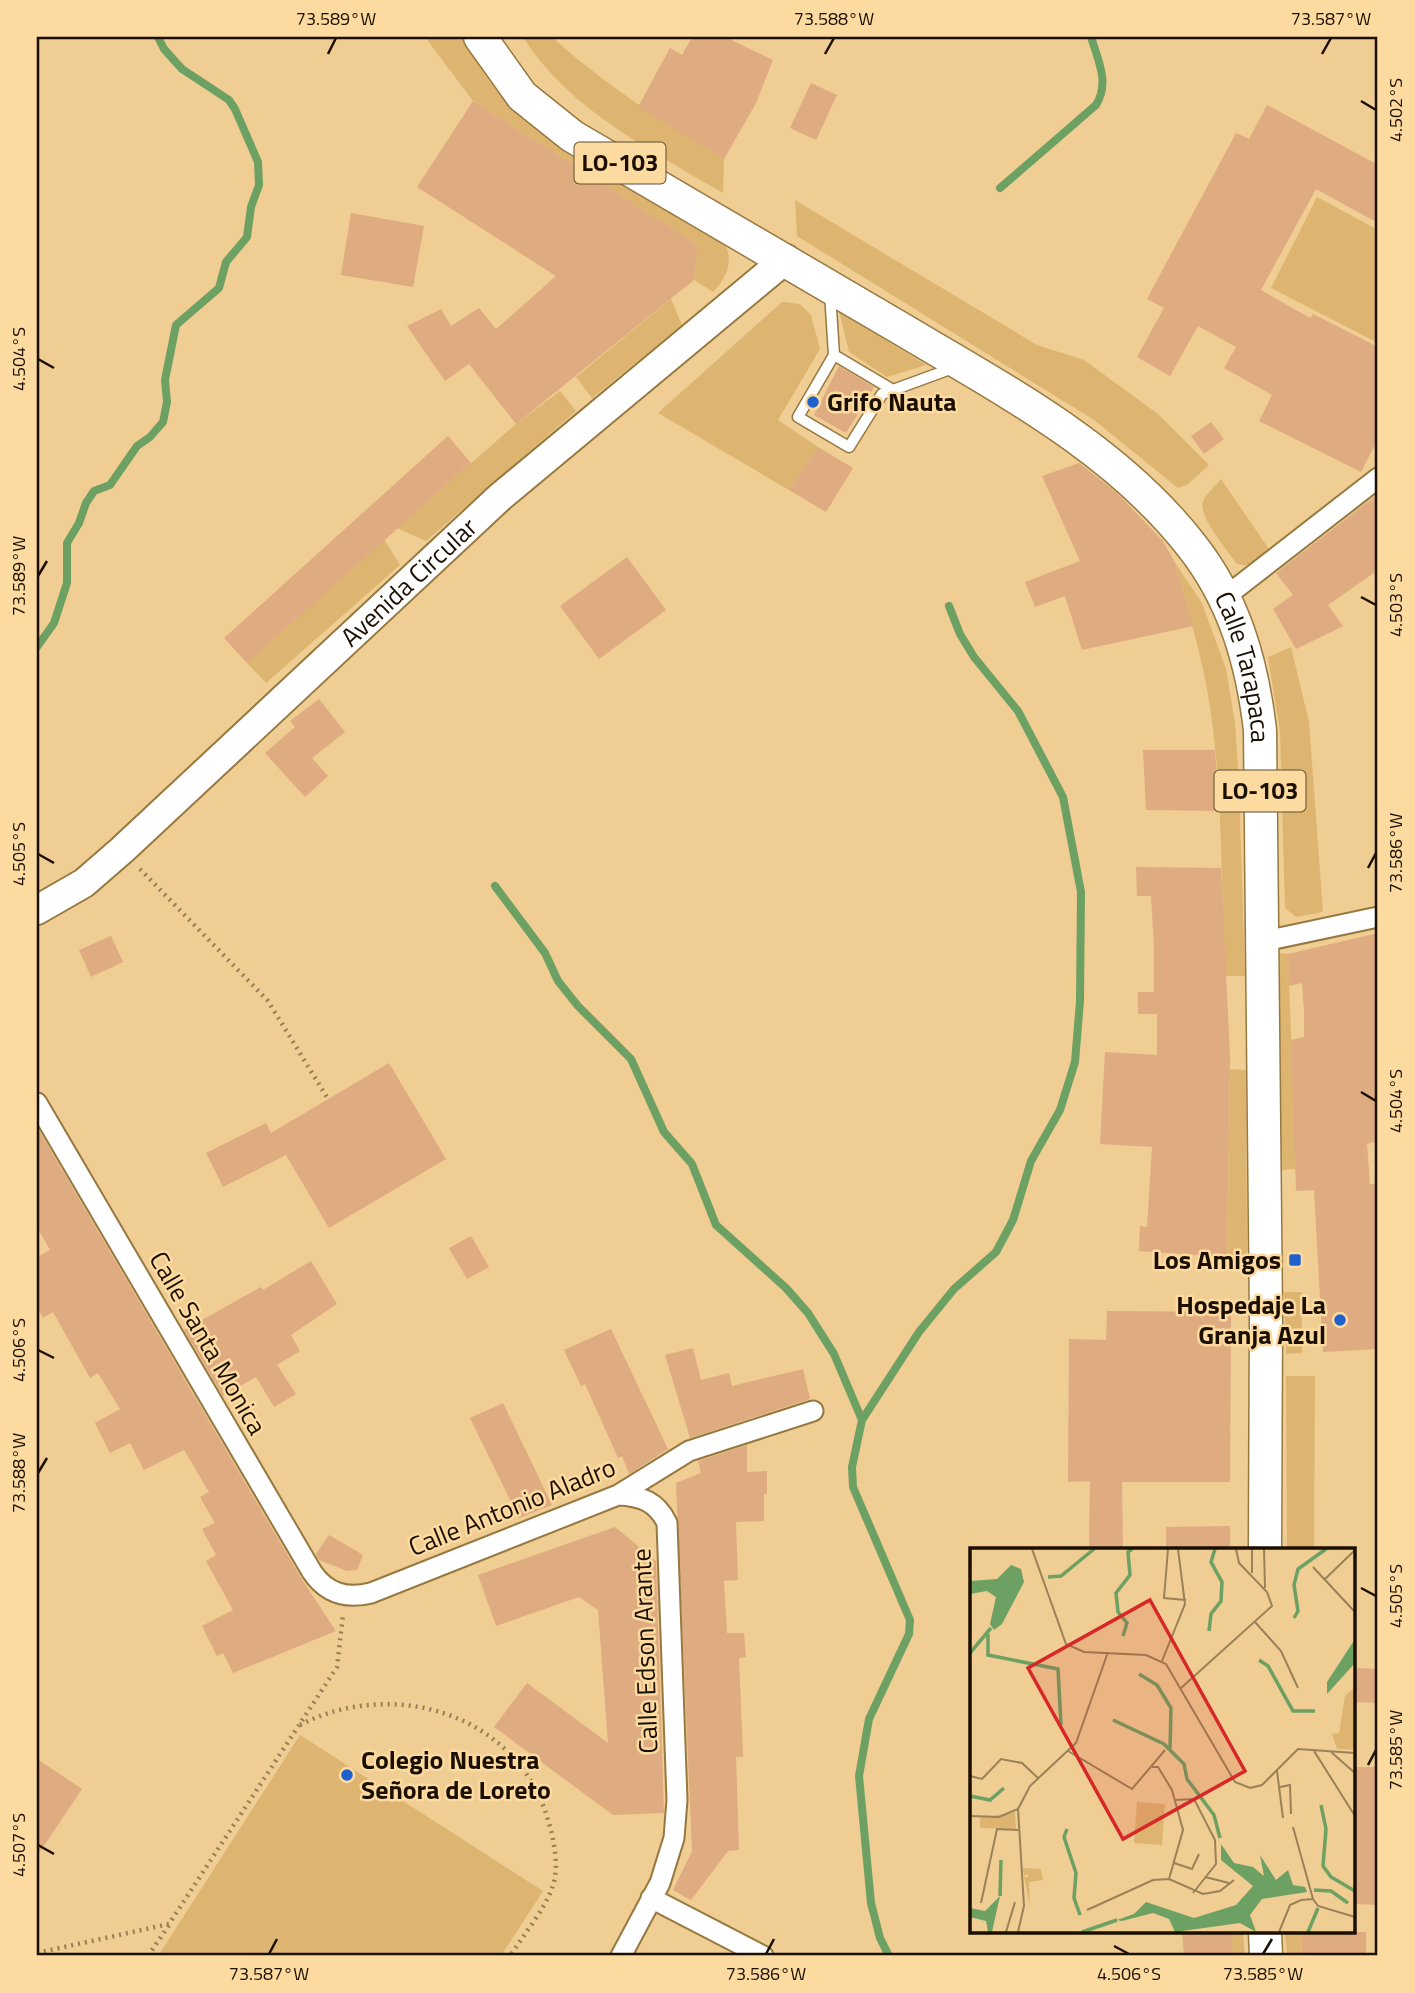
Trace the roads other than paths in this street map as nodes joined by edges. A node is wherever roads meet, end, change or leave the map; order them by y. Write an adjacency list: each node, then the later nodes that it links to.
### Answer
1 (480, 37): 2 (main road, LO-103)
2 (786, 259): 3 (main road, Calle Tarapaca / LO-103); 9 (street, Avenida Circular)
3 (829, 286): 4 (lane); 5 (main road, Calle Tarapaca / LO-103)
4 (834, 355): 6 (lane); 6 (lane)
5 (962, 365): 6 (lane); 8 (main road, Calle Tarapaca / LO-103)
6 (893, 390)
7 (1378, 478): 8 (street)
8 (1225, 597): 11 (main road, Calle Tarapaca / LO-103)
9 (37, 910)
10 (1378, 917): 11 (street)
11 (1260, 942): 15 (main road, Calle Tarapaca / LO-103)
12 (37, 1103): 16 (street, Calle Santa Monica)
13 (813, 1411): 14 (street, Calle Antonio Aladro)
14 (618, 1495): 16 (street, Calle Antonio Aladro); 17 (street, Calle Edson Arante)
15 (1265, 1548)
16 (345, 1596)
17 (651, 1898): 19 (street, Calle Edson Arante); 20 (street)
18 (1265, 1934): 21 (main road)
19 (621, 1956)
20 (763, 1956)
21 (1266, 1956)

